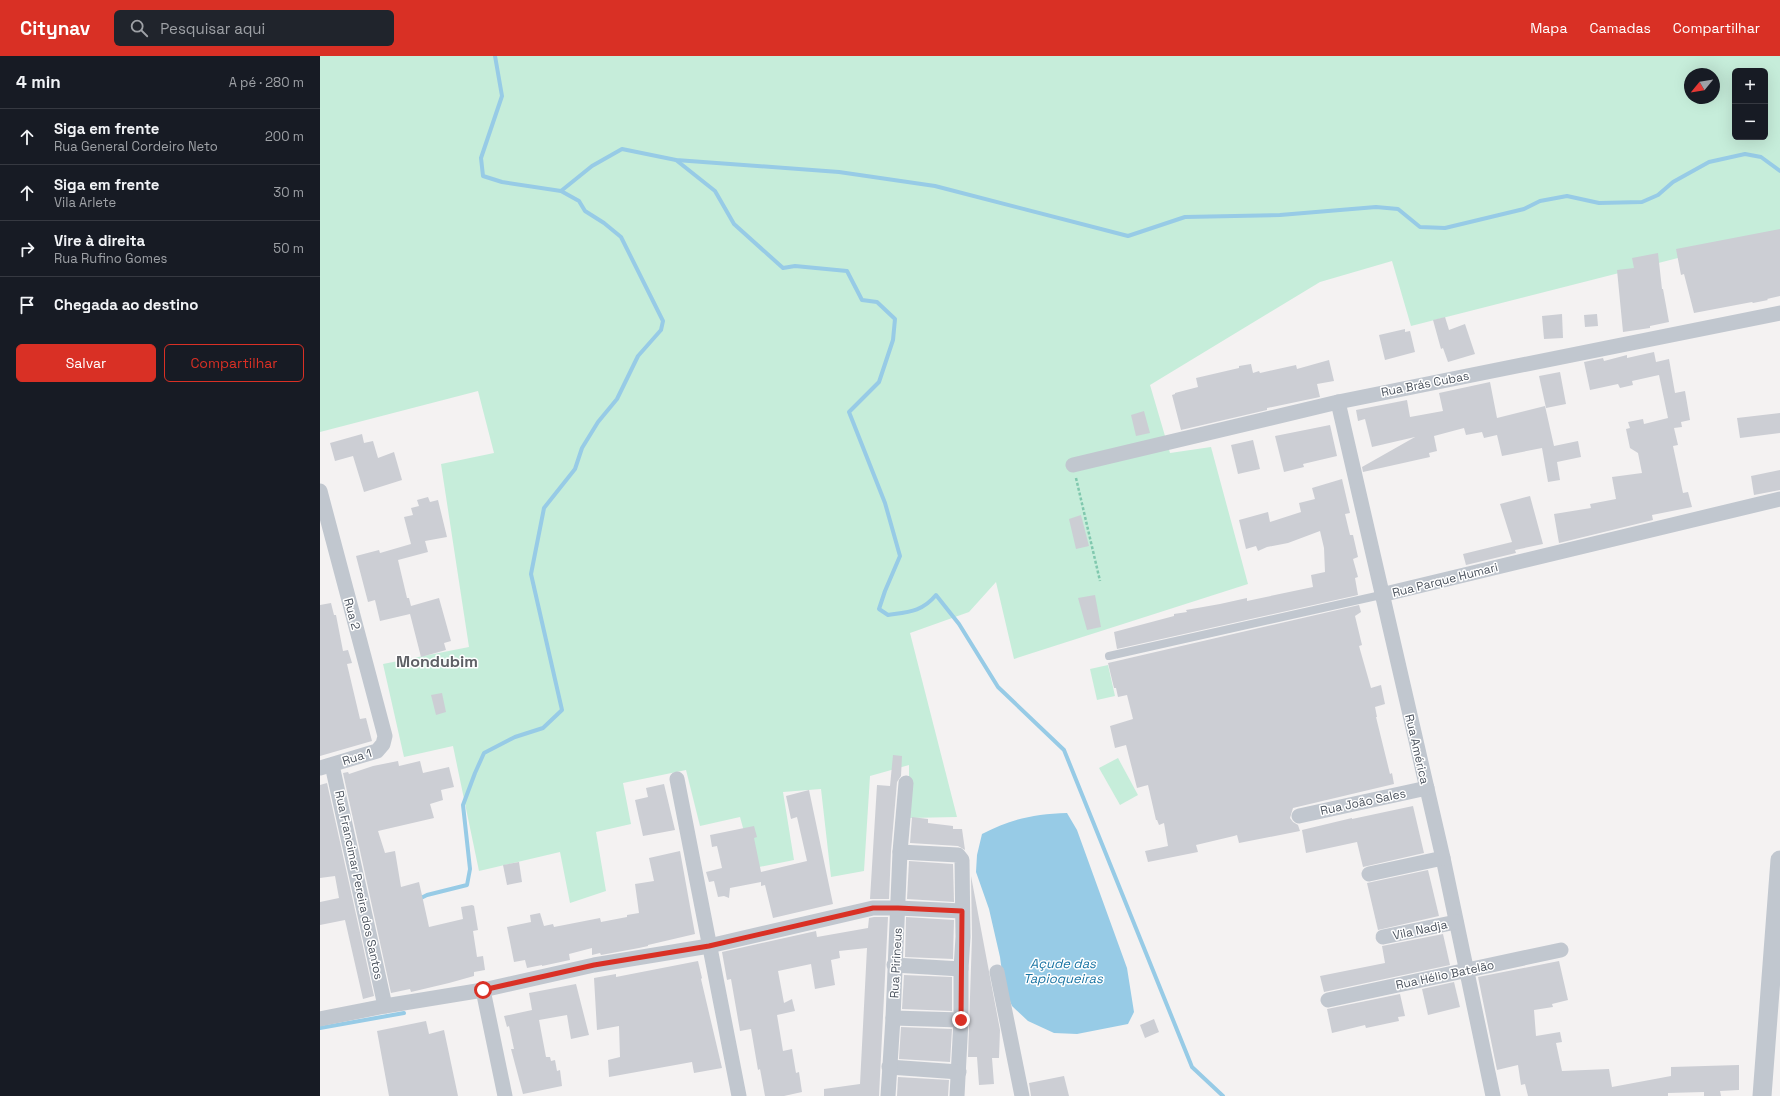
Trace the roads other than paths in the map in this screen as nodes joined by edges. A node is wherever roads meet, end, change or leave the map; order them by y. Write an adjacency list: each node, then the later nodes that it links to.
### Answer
1 (1780, 312): 2 (street, Rua Brás Cubas)
2 (1338, 402): 3 (street, Rua Brás Cubas); 6 (street, Rua América)
3 (1073, 466)
4 (320, 491): 8 (street, Rua 2)
5 (1780, 499): 6 (street, Rua Parque Humari)
6 (1381, 596): 7 (lane, Rua Parque Humari); 12 (street, Rua América)
7 (1109, 656)
8 (384, 736): 9 (street, Rua 1)
9 (326, 766): 30 (street, Rua Francimar Pereira dos Santos)
10 (677, 780): 22 (street)
11 (906, 783): 14 (street, Rua Pirineus)
12 (1426, 788): 13 (street, Rua João Sales); 15 (street, Rua América)
13 (1298, 816)
14 (900, 852): 18 (street, Rua Pirineus); 19 (street)
15 (1443, 858): 17 (street); 20 (street, Rua América)
16 (1780, 860): 42 (street)
17 (1369, 874)
18 (898, 908): 19 (street); 22 (street); 24 (street, Rua Pirineus)
19 (962, 911): 25 (street)
20 (1456, 922): 21 (street, Vila Nadja); 26 (street, Rua América)
21 (1383, 937)
22 (709, 946): 28 (street); 37 (street)
23 (1561, 950): 26 (street, Rua Hélio Batelão)
24 (894, 965): 25 (street); 31 (street, Rua Pirineus)
25 (960, 969): 33 (street)
26 (1466, 971): 29 (street, Rua Hélio Batelão); 41 (street, Rua América)
27 (997, 972): 40 (street)
28 (483, 990): 30 (street); 36 (street)
29 (1328, 1000)
30 (385, 1006): 32 (street)
31 (893, 1018): 33 (street); 34 (street, Rua Pirineus)
32 (320, 1019)
33 (961, 1020): 35 (street)
34 (889, 1067): 35 (street); 38 (street, Rua Pirineus)
35 (959, 1072): 39 (street)
36 (505, 1096)
37 (739, 1096)
38 (888, 1096)
39 (957, 1096)
40 (1022, 1096)
41 (1493, 1096)
42 (1762, 1096)

